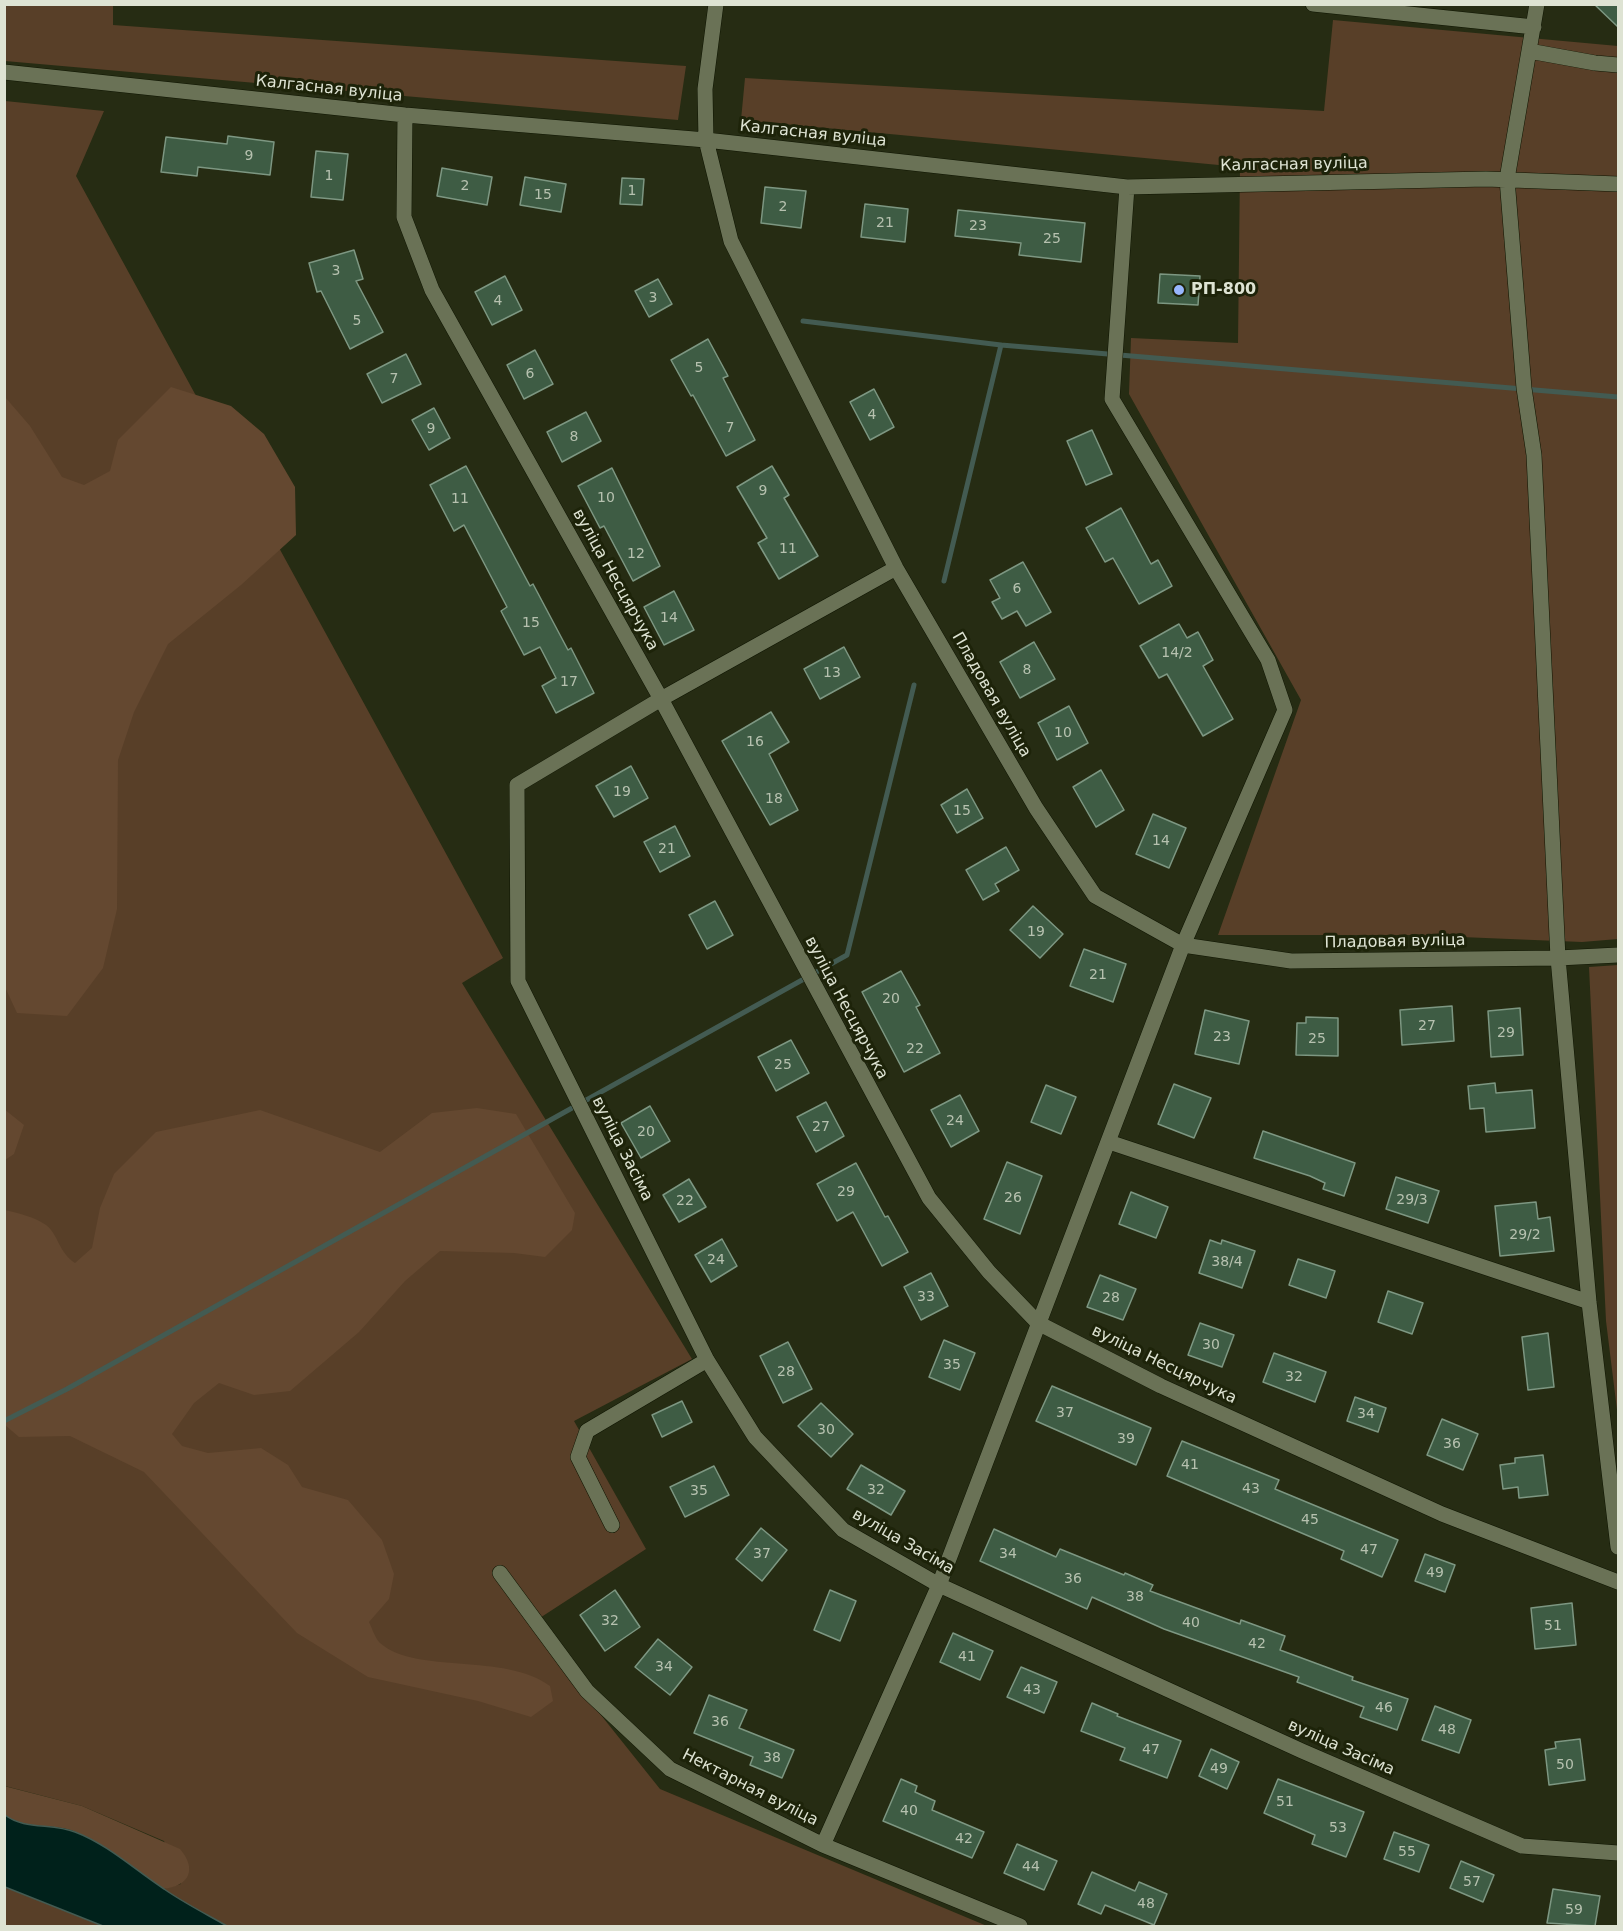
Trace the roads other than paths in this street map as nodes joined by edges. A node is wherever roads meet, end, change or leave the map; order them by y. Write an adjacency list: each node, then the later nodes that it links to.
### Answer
1 (716, 4): 9 (street, Пладовая вуліца)
2 (1313, 4): 4 (street)
3 (1537, 4): 4 (street)
4 (1534, 27): 5 (street)
5 (1529, 51): 6 (street); 10 (street)
6 (1618, 65)
7 (4, 72): 8 (street, Калгасная вуліца)
8 (405, 115): 9 (street, Калгасная вуліца); 14 (street, вуліца Несцярчука)
9 (706, 140): 12 (street, Калгасная вуліца); 13 (street, Пладовая вуліца)
10 (1507, 179): 11 (street, Калгасная вуліца); 12 (street, Калгасная вуліца); 17 (street)
11 (1618, 184)
12 (1127, 187): 15 (street)
13 (896, 568): 14 (street); 15 (street, Пладовая вуліца)
14 (661, 699): 20 (street, вуліца Несцярчука); 21 (street, вуліца Засіма)
15 (1183, 945): 17 (street, Пладовая вуліца); 18 (street)
16 (1618, 955): 17 (street, Пладовая вуліца)
17 (1558, 958): 19 (street)
18 (1109, 1142): 19 (street); 20 (street)
19 (1589, 1302): 23 (street)
20 (1038, 1323): 25 (street, вуліца Несцярчука); 26 (street)
21 (707, 1360): 22 (street); 26 (street, вуліца Засіма)
22 (612, 1525)
23 (1618, 1547)
24 (500, 1573): 27 (street, Нектарная вуліца)
25 (1618, 1582)
26 (939, 1585): 27 (street); 28 (street, вуліца Засіма)
27 (823, 1845): 29 (street, Нектарная вуліца)
28 (1618, 1852)
29 (1020, 1926)

